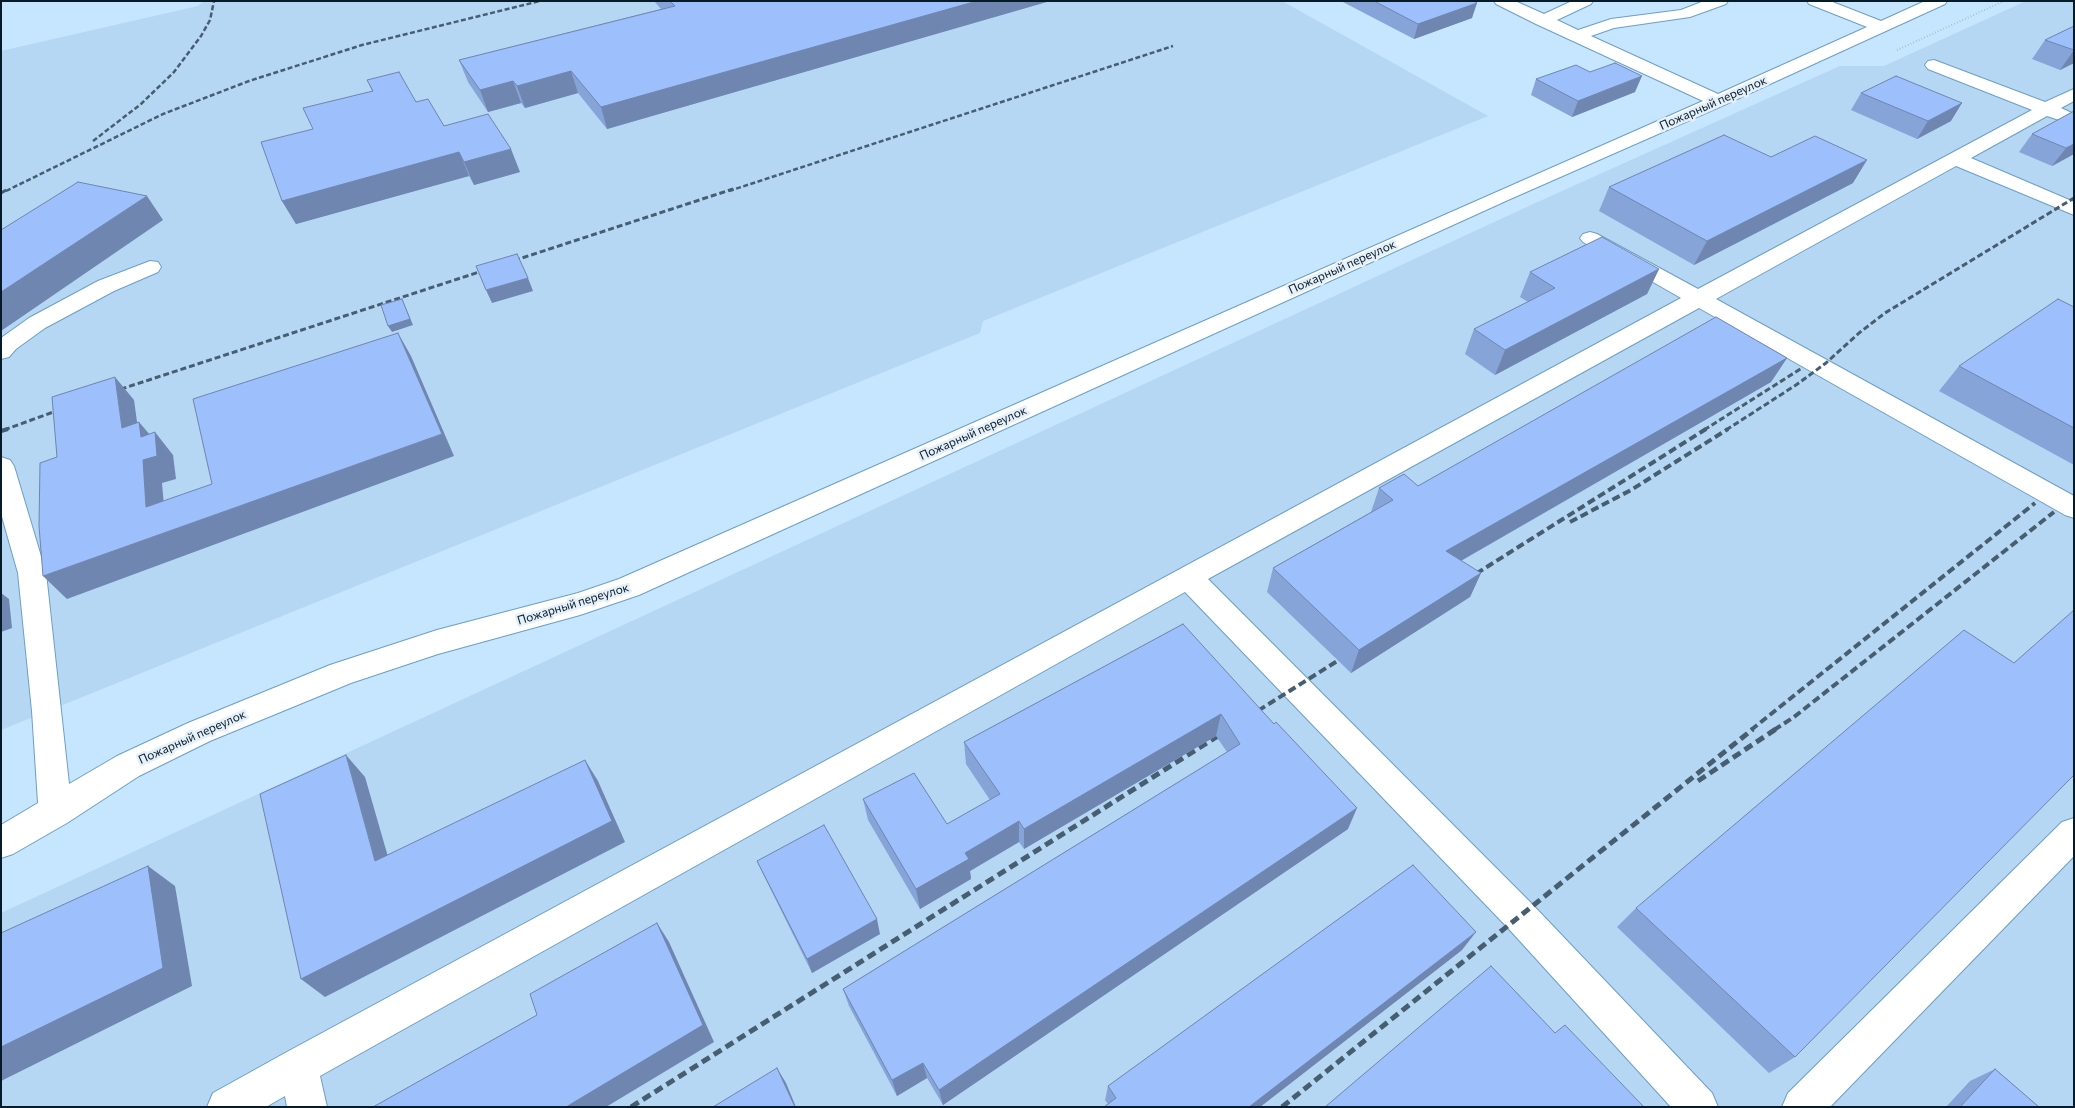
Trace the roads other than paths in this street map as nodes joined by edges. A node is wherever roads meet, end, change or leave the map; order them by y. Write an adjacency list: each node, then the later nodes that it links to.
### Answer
1 (1502, 1): 6 (street)
2 (1585, 1): 6 (street)
3 (1720, 1): 8 (street)
4 (1815, 1): 7 (street)
5 (1939, 1): 7 (street, Пожарный переулок)
6 (1542, 21): 8 (street)
7 (1882, 27): 11 (street, Пожарный переулок)
8 (1576, 36): 11 (street)
9 (1934, 65): 12 (street)
10 (2074, 94): 12 (street)
11 (1718, 101): 23 (street, Пожарный переулок)
12 (2046, 109): 13 (street); 14 (street)
13 (2074, 120)
14 (1956, 159): 15 (street); 18 (street)
15 (2074, 209)
16 (1590, 238): 18 (street)
17 (150, 267): 19 (street)
18 (1701, 299): 21 (street); 22 (street)
19 (1, 352)
20 (1, 466): 23 (street)
21 (2074, 508)
22 (1188, 577): 26 (street); 29 (street)
23 (55, 812): 25 (street, Пожарный переулок)
24 (2074, 833): 30 (street)
25 (1, 843)
26 (299, 1067): 27 (street); 28 (street)
27 (227, 1107)
28 (307, 1107)
29 (1698, 1107)
30 (1802, 1107)

